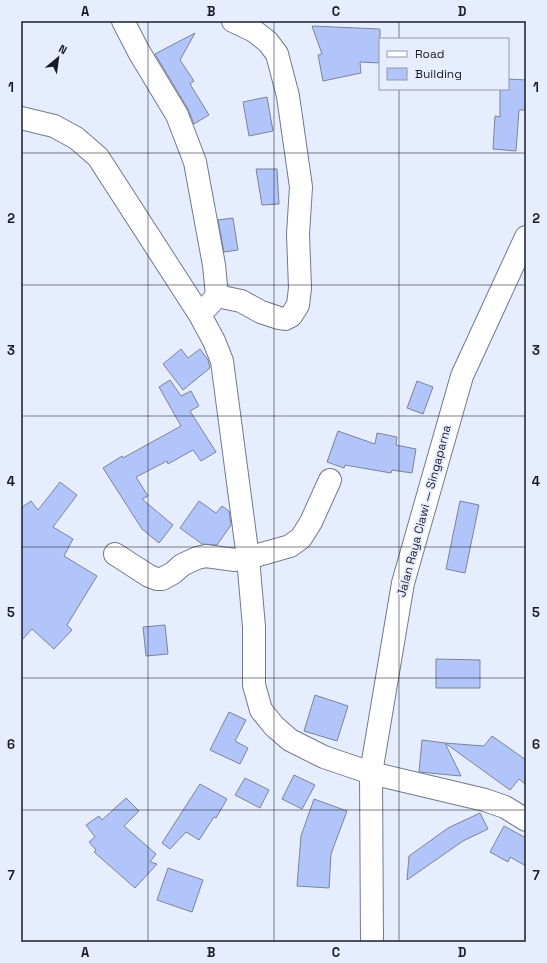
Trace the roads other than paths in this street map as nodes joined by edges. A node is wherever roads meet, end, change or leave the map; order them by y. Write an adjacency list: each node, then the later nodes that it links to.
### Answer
1 (123, 21): 5 (street)
2 (232, 21): 5 (street)
3 (21, 118): 6 (street)
4 (526, 237): 10 (street, Jalan Raya Ciawi — Singaparna)
5 (217, 296): 6 (street)
6 (200, 315): 9 (street)
7 (330, 480): 9 (street)
8 (115, 554): 9 (street)
9 (248, 558): 10 (street)
10 (371, 773): 11 (street); 12 (street, Jalan Raya Ciawi — Singaparna)
11 (526, 820)
12 (372, 942)

